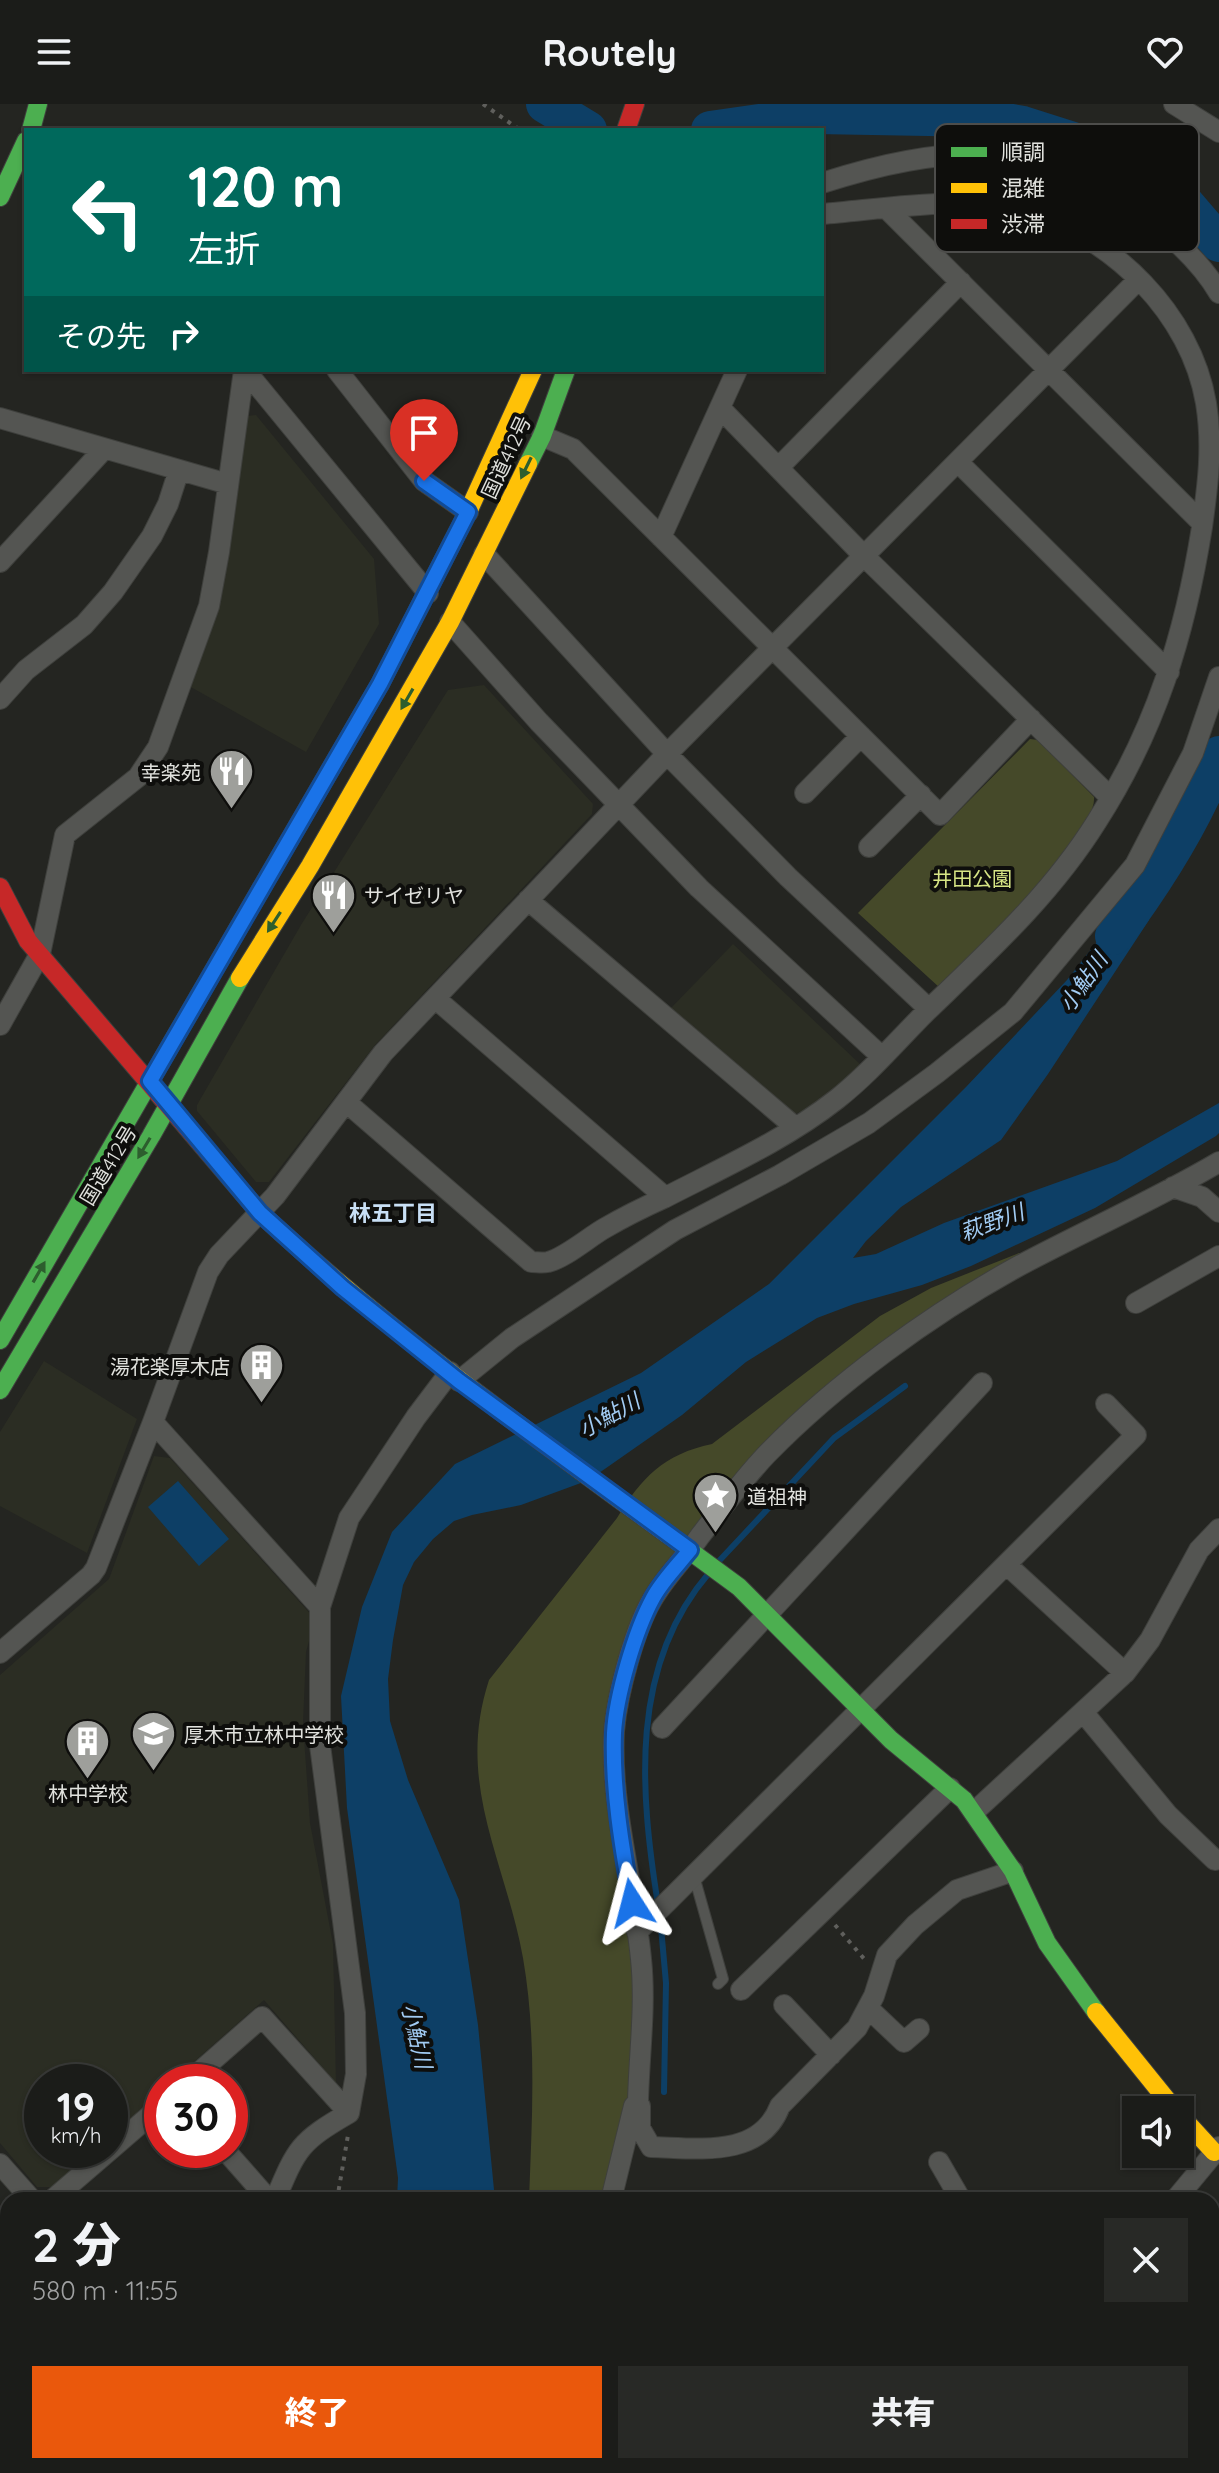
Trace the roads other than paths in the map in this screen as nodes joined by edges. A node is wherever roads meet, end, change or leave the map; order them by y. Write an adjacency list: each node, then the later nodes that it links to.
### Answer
1 (635, 104): 3 (main road)
2 (1174, 104): 4 (street)
3 (627, 128)
4 (1219, 132)
5 (24, 148): 8 (main road)
6 (935, 157): 7 (street)
7 (824, 182)
8 (0, 197)
9 (935, 206): 10 (street)
10 (887, 209): 11 (street); 15 (street)
11 (824, 214)
12 (1108, 252): 14 (street)
13 (1186, 252): 16 (street)
14 (1138, 280): 17 (street); 33 (street)
15 (961, 282): 17 (street); 29 (street)
16 (1219, 293)
17 (1048, 370): 28 (street); 33 (street)
18 (245, 372): 31 (street)
19 (247, 372): 38 (street)
20 (339, 372): 32 (street)
21 (532, 372): 32 (main road, 国道412号)
22 (565, 372): 26 (main road, 国道412号)
23 (736, 372): 24 (street)
24 (721, 409): 29 (street); 34 (street)
25 (0, 418): 27 (street)
26 (542, 436): 34 (street); 35 (main road, 国道412号, one-way to 35)
27 (104, 449): 30 (street); 37 (street)
28 (958, 462): 36 (street); 41 (street)
29 (779, 467): 36 (street)
30 (179, 470): 31 (street); 43 (street)
31 (228, 484): 54 (street)
32 (468, 512): 38 (main road, 国道412号)
33 (1202, 523): 41 (street)
34 (661, 537): 40 (street)
35 (484, 554): 39 (main road, 国道412号); 46 (street)
36 (863, 555): 40 (street); 44 (street)
37 (0, 562)
38 (428, 593): 59 (main road, 国道412号)
39 (450, 622): 50 (street); 61 (main road, 国道412号, one-way to 61)
40 (773, 646): 45 (street); 46 (street)
41 (1169, 672): 49 (street)
42 (1219, 677): 68 (street)
43 (0, 699)
44 (1031, 719): 48 (street); 49 (street)
45 (861, 736): 47 (street); 48 (street)
46 (667, 754): 50 (street); 56 (street)
47 (805, 793)
48 (921, 795): 51 (street)
49 (1110, 797): 56 (street)
50 (618, 805): 53 (street); 58 (street)
51 (869, 847)
52 (0, 887): 54 (main road)
53 (528, 900): 55 (street); 62 (street)
54 (40, 954): 57 (street); 59 (main road)
55 (436, 999): 60 (street); 65 (street)
56 (929, 1009): 58 (street)
57 (0, 1025)
58 (881, 1056): 62 (street)
59 (150, 1081): 61 (main road); 71 (main road, 国道412号, one-way to 59)
60 (346, 1102): 65 (street); 67 (street)
61 (168, 1104): 67 (main road); 74 (main road, 国道412号, one-way to 74)
62 (795, 1127): 65 (street)
63 (1219, 1162): 64 (street)
64 (1173, 1187): 66 (street); 78 (street)
65 (666, 1196): 68 (street)
66 (1219, 1212)
67 (260, 1213): 72 (main road); 76 (street)
68 (675, 1230): 72 (street)
69 (1219, 1256): 70 (street)
70 (1136, 1303)
71 (0, 1340)
72 (454, 1377): 78 (main road); 80 (street)
73 (982, 1383): 81 (street)
74 (0, 1390)
75 (1106, 1404): 79 (street)
76 (153, 1422): 80 (street); 82 (street)
77 (1219, 1529): 83 (street)
78 (706, 1562): 81 (main road); 92 (street)
79 (1007, 1565): 83 (street); 84 (street)
80 (320, 1607): 102 (street)
81 (767, 1615): 84 (main road); 86 (street)
82 (0, 1653)
83 (1125, 1673): 85 (street)
84 (859, 1709): 87 (main road); 91 (street)
85 (1083, 1712): 88 (street); 89 (street)
86 (662, 1728)
87 (950, 1788): 88 (main road); 94 (street)
88 (974, 1812): 90 (main road)
89 (1215, 1860)
90 (1013, 1871): 96 (street); 100 (main road)
91 (694, 1875): 92 (street); 93 (lane)
92 (637, 1932): 101 (street)
93 (718, 1984)
94 (741, 1990)
95 (784, 2005): 98 (street)
96 (868, 2008): 97 (street); 98 (street)
97 (919, 2029)
98 (831, 2055): 101 (street)
99 (208, 2064): 102 (street)
100 (1163, 2096)
101 (638, 2102): 115 (street)
102 (349, 2113): 114 (street)
103 (144, 2121): 105 (street)
104 (1194, 2128): 106 (main road)
105 (128, 2134)
106 (1216, 2149): 117 (street)
107 (939, 2162): 116 (street)
108 (0, 2164): 111 (street)
109 (89, 2168): 112 (street)
110 (242, 2168): 113 (street)
111 (25, 2192)
112 (61, 2192)
113 (264, 2192)
114 (276, 2192)
115 (613, 2192)
116 (956, 2192)
117 (1181, 2192)

